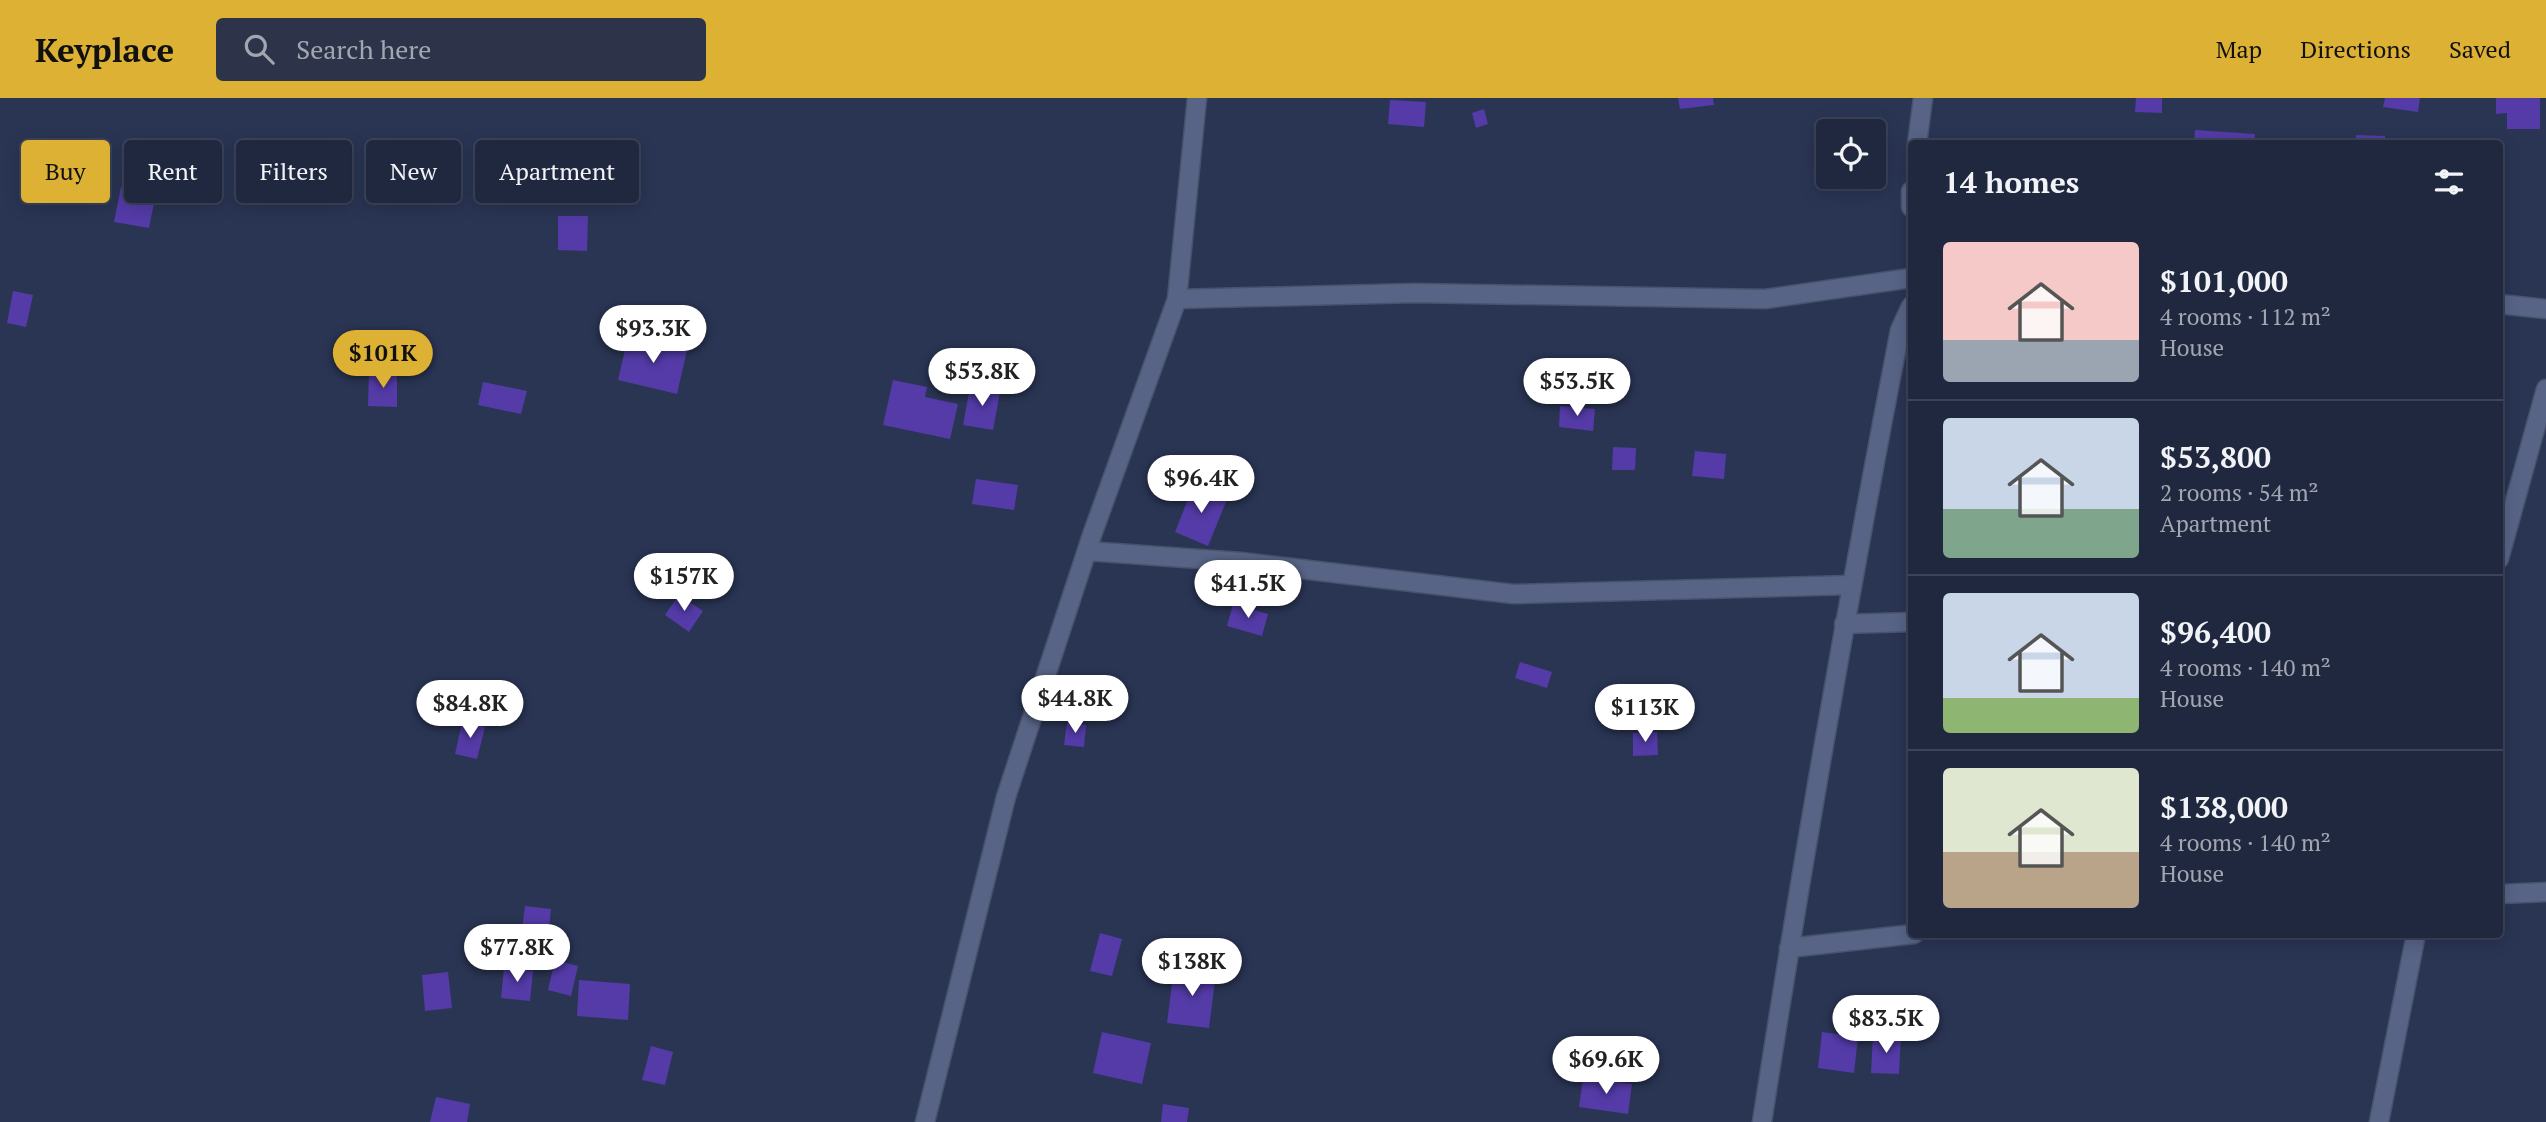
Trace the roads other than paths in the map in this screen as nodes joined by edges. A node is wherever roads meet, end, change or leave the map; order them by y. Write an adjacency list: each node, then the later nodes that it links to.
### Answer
1 (1197, 98): 5 (street)
2 (1923, 98): 3 (street)
3 (1918, 140)
4 (1908, 278): 5 (street)
5 (1177, 299): 11 (street)
6 (2503, 304): 7 (street)
7 (2546, 309)
8 (1908, 313): 12 (street)
9 (2546, 388): 10 (street)
10 (2503, 544)
11 (1087, 551): 12 (street); 20 (street)
12 (1851, 585): 14 (street)
13 (1908, 622): 14 (street)
14 (1844, 624): 19 (street)
15 (2546, 892): 16 (street)
16 (2503, 894)
17 (1908, 935): 19 (street)
18 (2415, 938): 22 (street)
19 (1789, 947): 21 (street)
20 (925, 1122)
21 (1762, 1122)
22 (2379, 1122)

